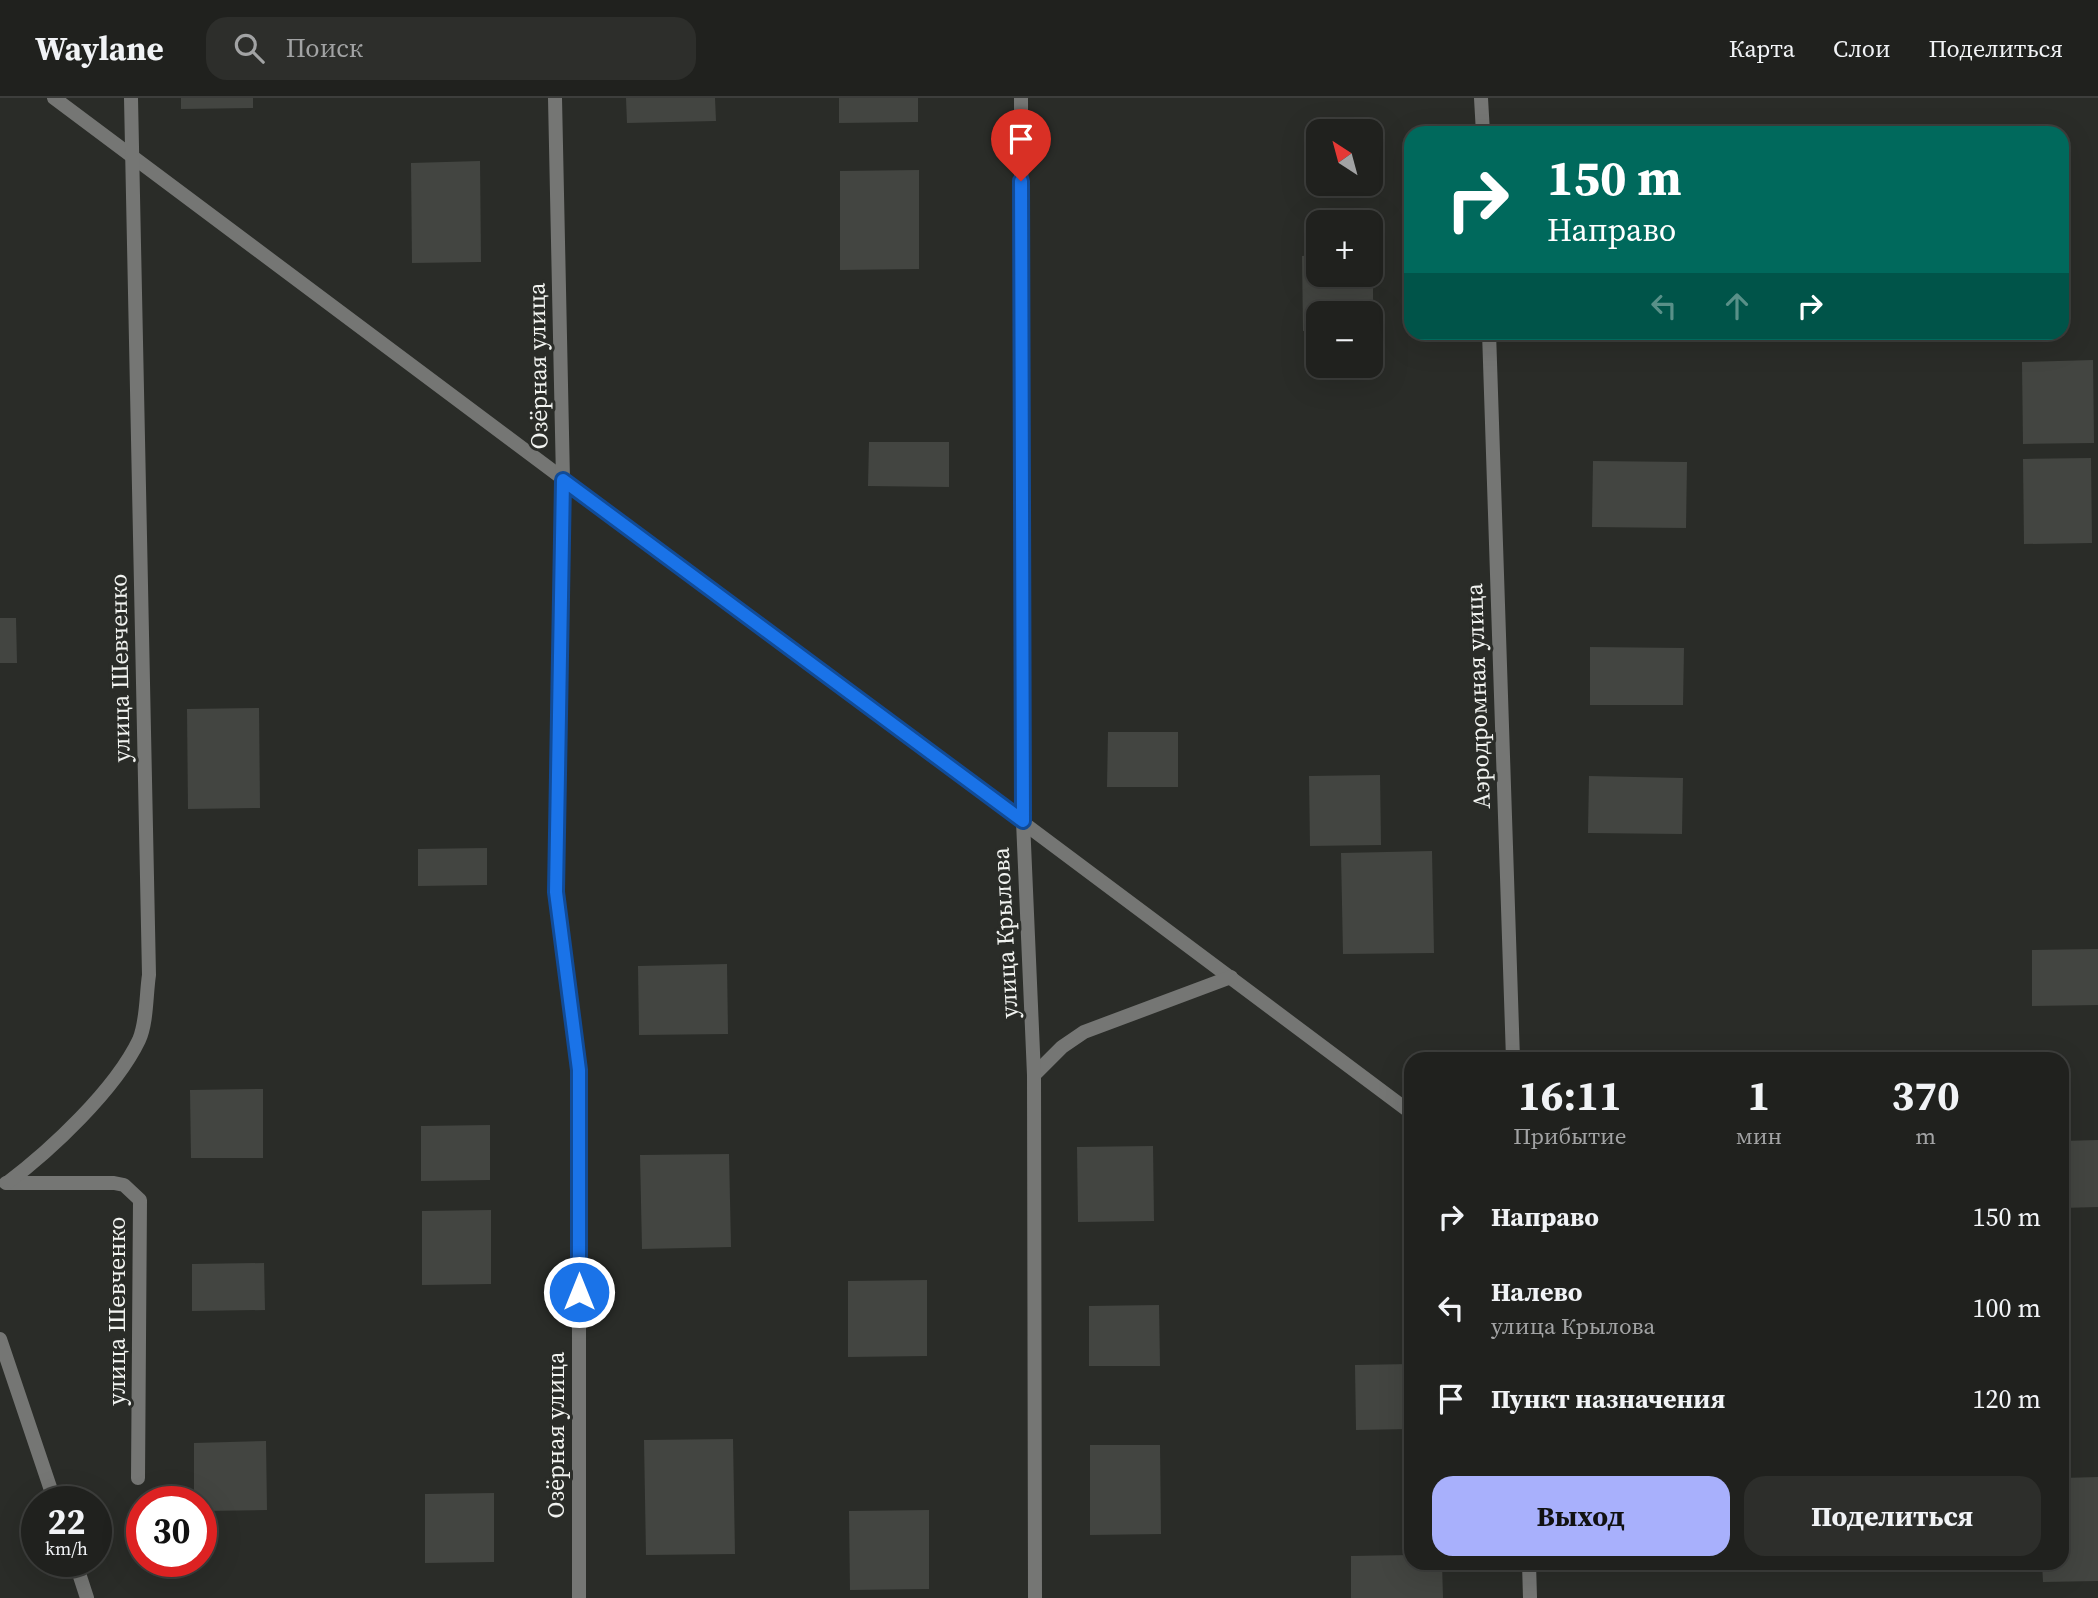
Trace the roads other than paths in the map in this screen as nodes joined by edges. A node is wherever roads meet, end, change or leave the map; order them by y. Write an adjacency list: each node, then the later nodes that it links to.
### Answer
1 (54, 98): 7 (street)
2 (131, 98): 7 (street, улица Шевченко)
3 (555, 98): 9 (street, Озёрная улица)
4 (1021, 98): 10 (street, улица Крылова)
5 (1481, 98): 6 (street)
6 (1483, 126)
7 (132, 155): 9 (street); 15 (street, улица Шевченко)
8 (1489, 340): 12 (street, Аэродромная улица)
9 (563, 480): 10 (street); 22 (street, Озёрная улица)
10 (1023, 821): 11 (street); 13 (street, улица Крылова)
11 (1231, 977): 13 (street); 14 (street)
12 (1513, 1052)
13 (1034, 1075): 23 (street, улица Крылова)
14 (1404, 1107)
15 (3, 1184): 17 (street, улица Шевченко)
16 (0, 1339): 18 (street)
17 (138, 1478)
18 (50, 1486)
19 (1529, 1570): 24 (street)
20 (80, 1577): 21 (street)
21 (87, 1598)
22 (579, 1598)
23 (1035, 1598)
24 (1530, 1598)

